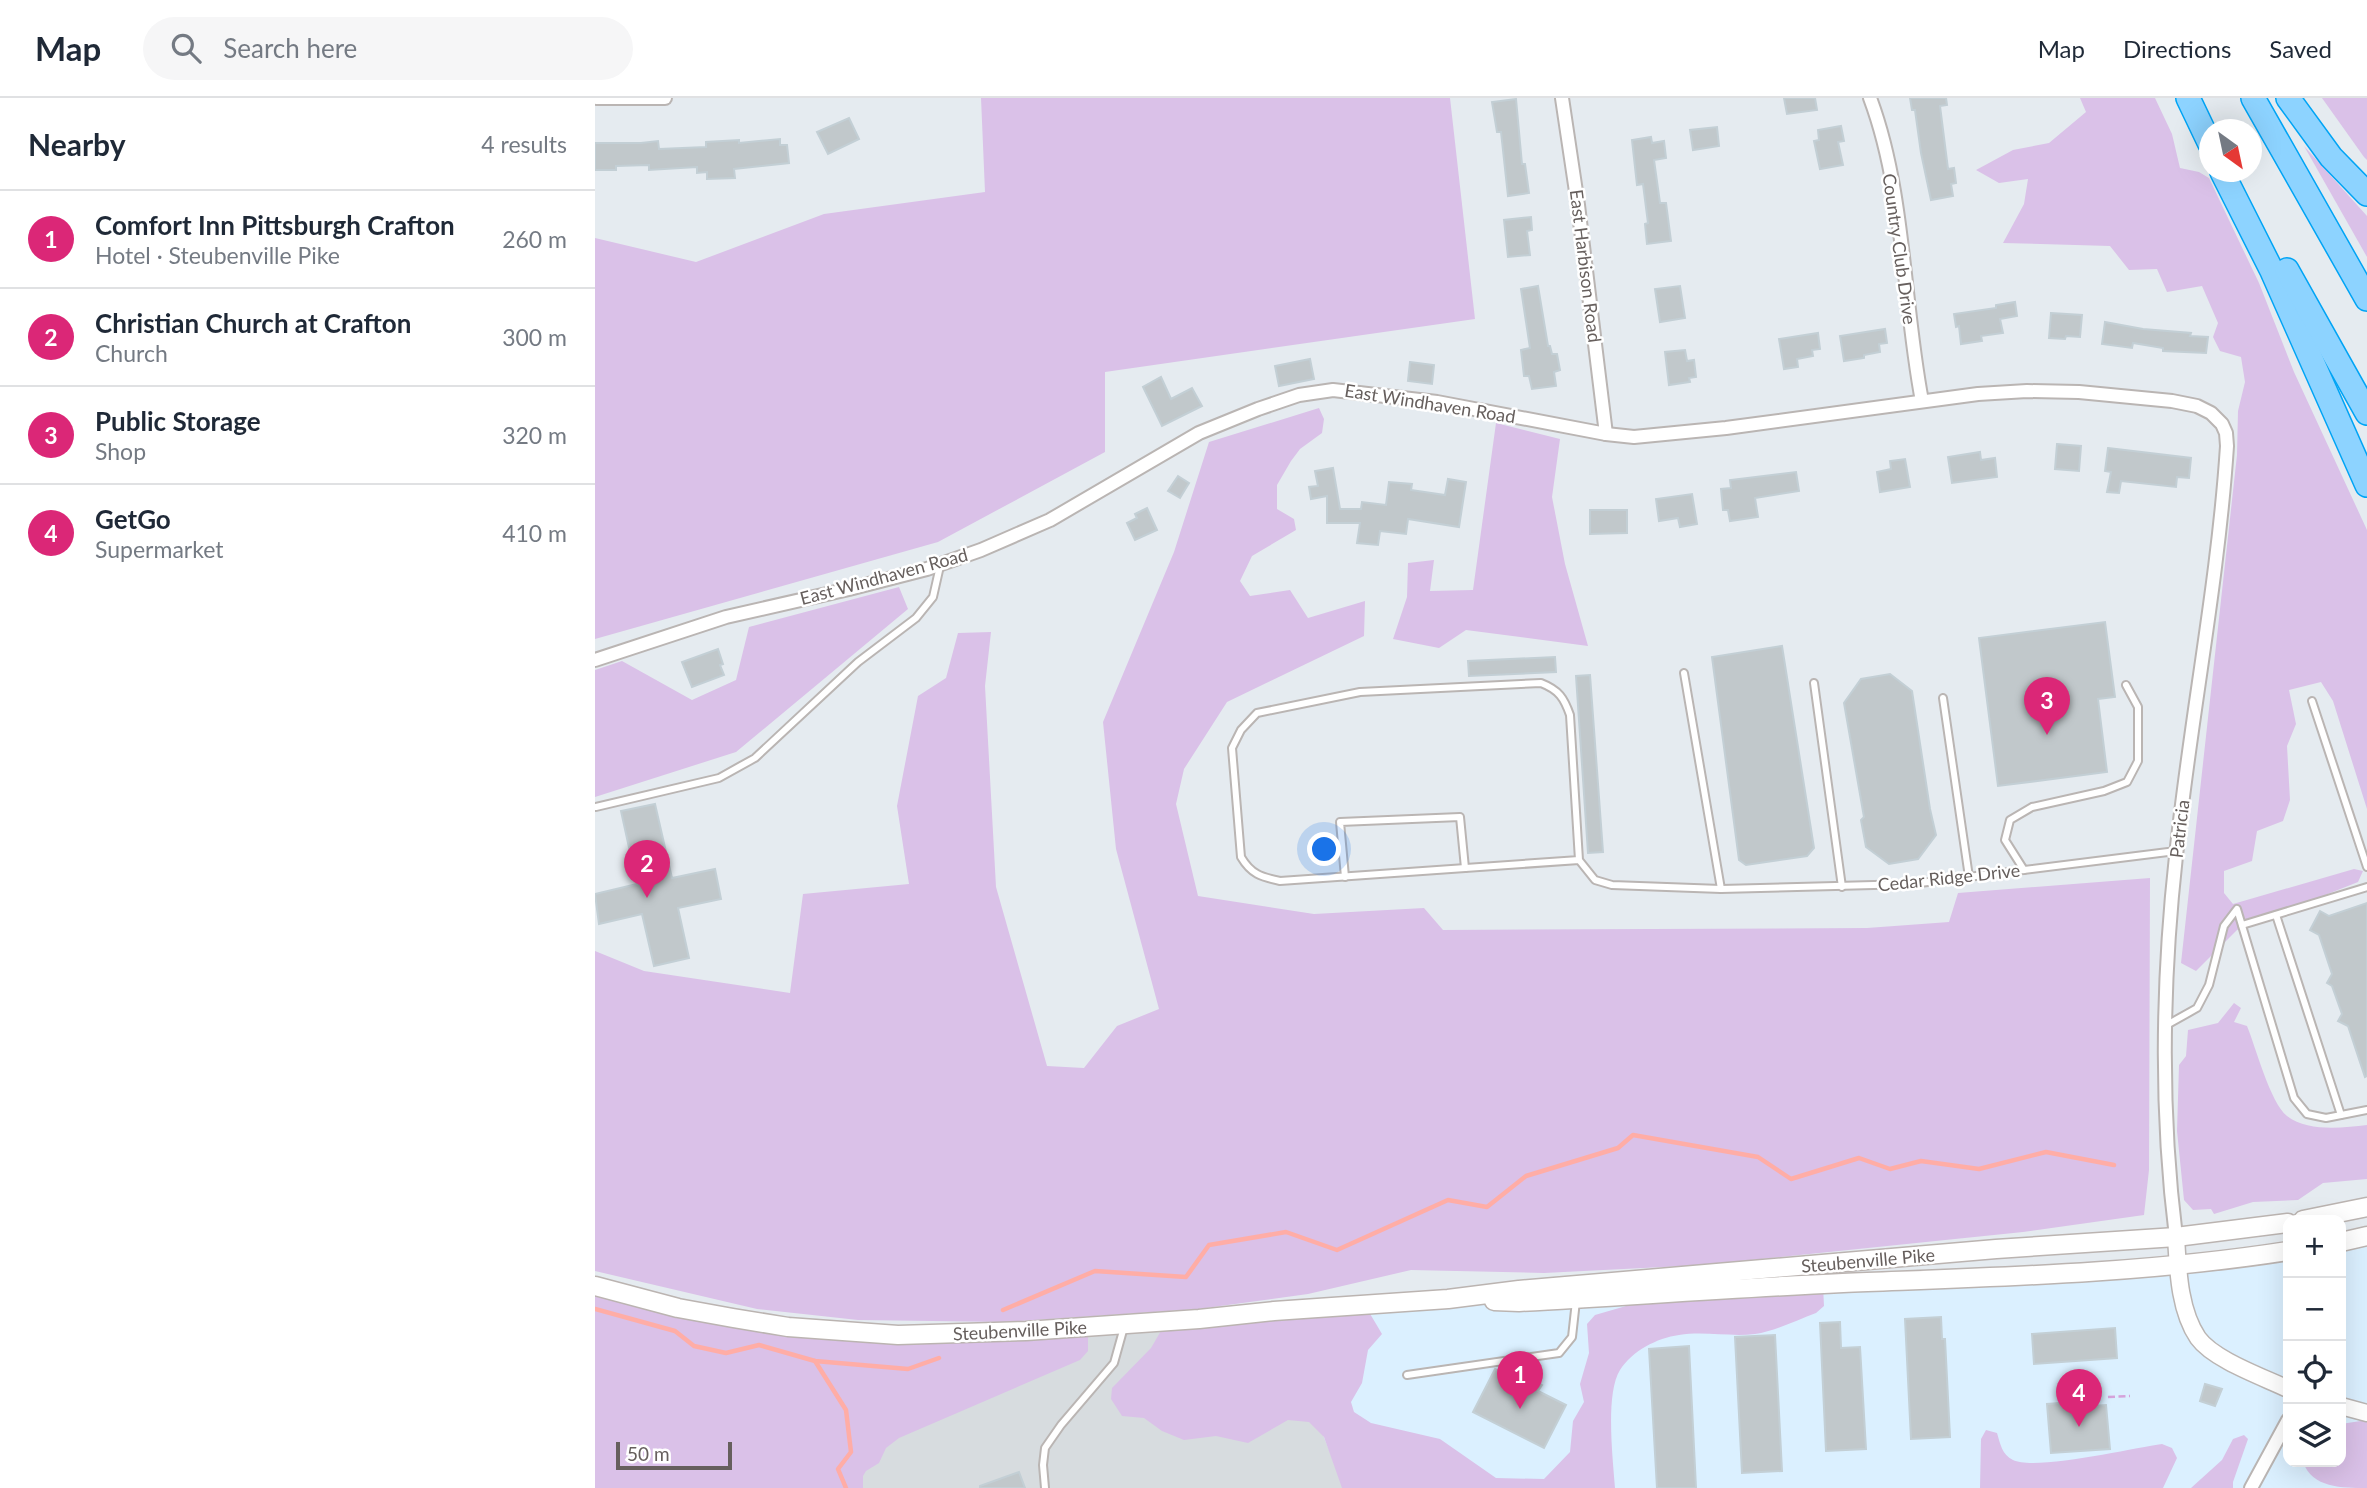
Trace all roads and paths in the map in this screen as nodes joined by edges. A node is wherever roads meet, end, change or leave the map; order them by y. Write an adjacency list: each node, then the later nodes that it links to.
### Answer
1 (597, 98): 2 (street)
2 (647, 98): 3 (street)
3 (665, 98)
4 (1562, 98): 19 (street, East Harbison Road)
5 (1870, 98): 16 (street, Country Club Drive)
6 (2188, 98): 11 (highway)
7 (2195, 98): 10 (highway)
8 (2253, 98): 15 (highway)
9 (2288, 98): 14 (highway)
10 (2206, 119)
11 (2199, 121)
12 (2227, 182): 20 (highway)
13 (2240, 182): 17 (highway)
14 (2367, 194)
15 (2367, 299)
16 (1922, 401): 18 (street, East Windhaven Road); 19 (street, East Windhaven Road)
17 (2367, 413)
18 (2222, 424): 29 (street, Patricia)
19 (1607, 434): 21 (street, East Windhaven Road)
20 (2367, 485)
21 (940, 564): 22 (street, East Windhaven Road); 28 (lane)
22 (595, 660)
23 (1684, 673): 38 (lane)
24 (1814, 683): 36 (lane)
25 (2126, 685): 33 (lane)
26 (1943, 698): 35 (lane)
27 (2312, 701): 31 (lane)
28 (596, 807)
29 (2176, 851): 33 (lane, Cedar Ridge Drive); 41 (street, Patricia)
30 (1579, 860): 32 (lane); 34 (lane); 38 (lane, Cedar Ridge Drive)
31 (2367, 867)
32 (1465, 868): 34 (lane); 34 (lane)
33 (2024, 870): 35 (lane, Cedar Ridge Drive)
34 (1345, 877)
35 (1969, 877): 36 (lane, Cedar Ridge Drive)
36 (1842, 887): 38 (lane, Cedar Ridge Drive)
37 (2367, 887): 39 (lane)
38 (1721, 889)
39 (2276, 915): 40 (lane); 43 (lane)
40 (2242, 926): 41 (lane); 43 (lane)
41 (2164, 1027): 48 (street, Patricia)
42 (2367, 1110): 43 (lane)
43 (2341, 1115)
44 (2367, 1206): 45 (main road)
45 (2326, 1215)
46 (2283, 1224): 48 (main road, Steubenville Pike)
47 (2367, 1236): 49 (main road)
48 (2176, 1237): 51 (street); 53 (main road, Steubenville Pike)
49 (2346, 1241)
50 (2283, 1252): 51 (main road, Steubenville Pike)
51 (2178, 1265): 54 (main road, Steubenville Pike); 57 (street)
52 (595, 1286): 55 (main road, Steubenville Pike)
53 (1448, 1299): 54 (main road, Steubenville Pike); 55 (main road, Steubenville Pike)
54 (1576, 1299): 56 (lane)
55 (1125, 1325): 63 (lane)
56 (1407, 1375)
57 (2283, 1387)
58 (2130, 1396): 59 (path)
59 (2108, 1397)
60 (2346, 1407): 61 (street)
61 (2367, 1413)
62 (2283, 1429): 64 (street)
63 (1045, 1488)
64 (2251, 1488)

